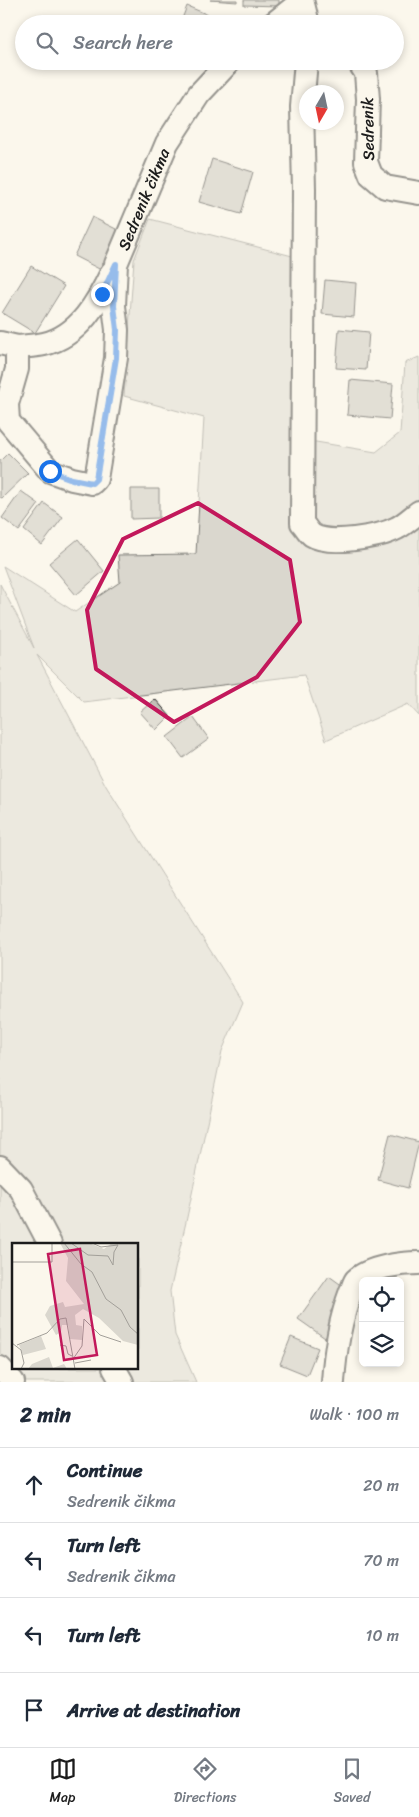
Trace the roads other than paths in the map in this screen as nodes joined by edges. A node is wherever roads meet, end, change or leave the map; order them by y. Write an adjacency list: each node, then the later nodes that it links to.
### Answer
1 (302, 0): 2 (street); 3 (street)
2 (284, 15)
3 (306, 15)
4 (222, 70): 8 (street, Sedrenik čikma)
5 (305, 70): 10 (street)
6 (364, 70): 7 (street, Sedrenik)
7 (419, 193)
8 (116, 264): 9 (street); 9 (street, Sedrenik čikma)
9 (8, 345)
10 (419, 512)
11 (0, 1168): 12 (street)
12 (49, 1243)
13 (419, 1263): 18 (street)
14 (0, 1368): 16 (street)
15 (115, 1370): 17 (street)
16 (12, 1382)
17 (122, 1382)
18 (333, 1382)

